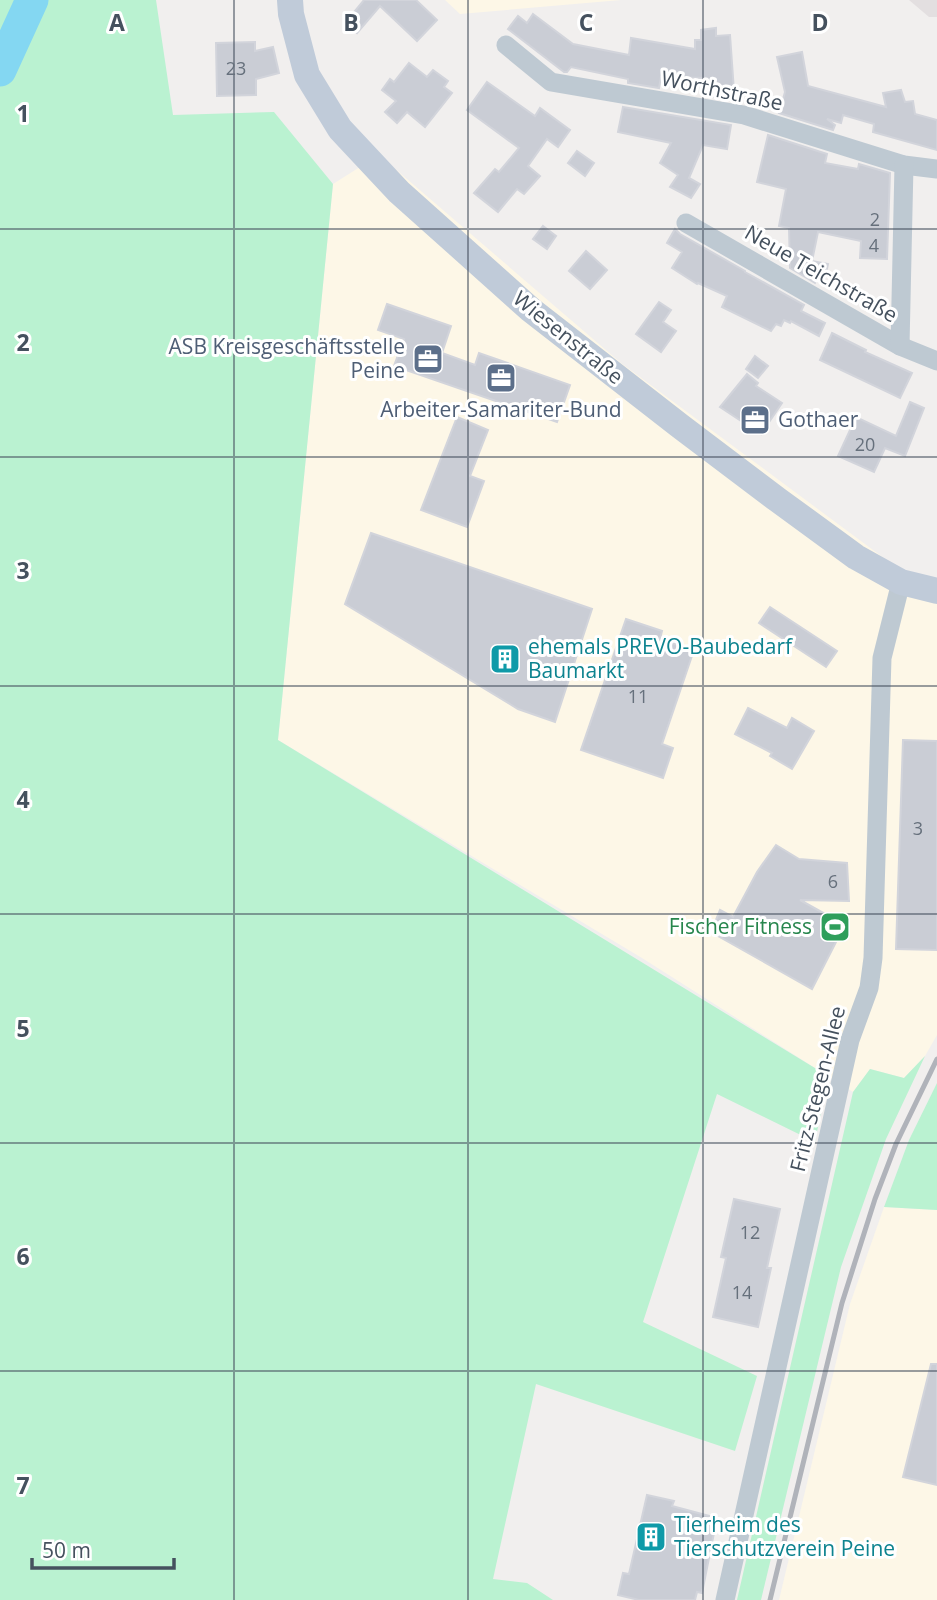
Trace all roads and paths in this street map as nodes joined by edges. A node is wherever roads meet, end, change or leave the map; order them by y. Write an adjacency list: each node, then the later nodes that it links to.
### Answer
1 (290, 0): 8 (street, Wiesenstraße)
2 (506, 45): 3 (street, Worthstraße)
3 (904, 165): 4 (street, Worthstraße); 6 (street)
4 (937, 169)
5 (685, 223): 6 (street, Neue Teichstraße)
6 (900, 345): 7 (street, Neue Teichstraße)
7 (937, 361)
8 (901, 582): 9 (street, Wiesenstraße); 10 (street, Fritz-Stegen-Allee)
9 (937, 591)
10 (724, 1600)

